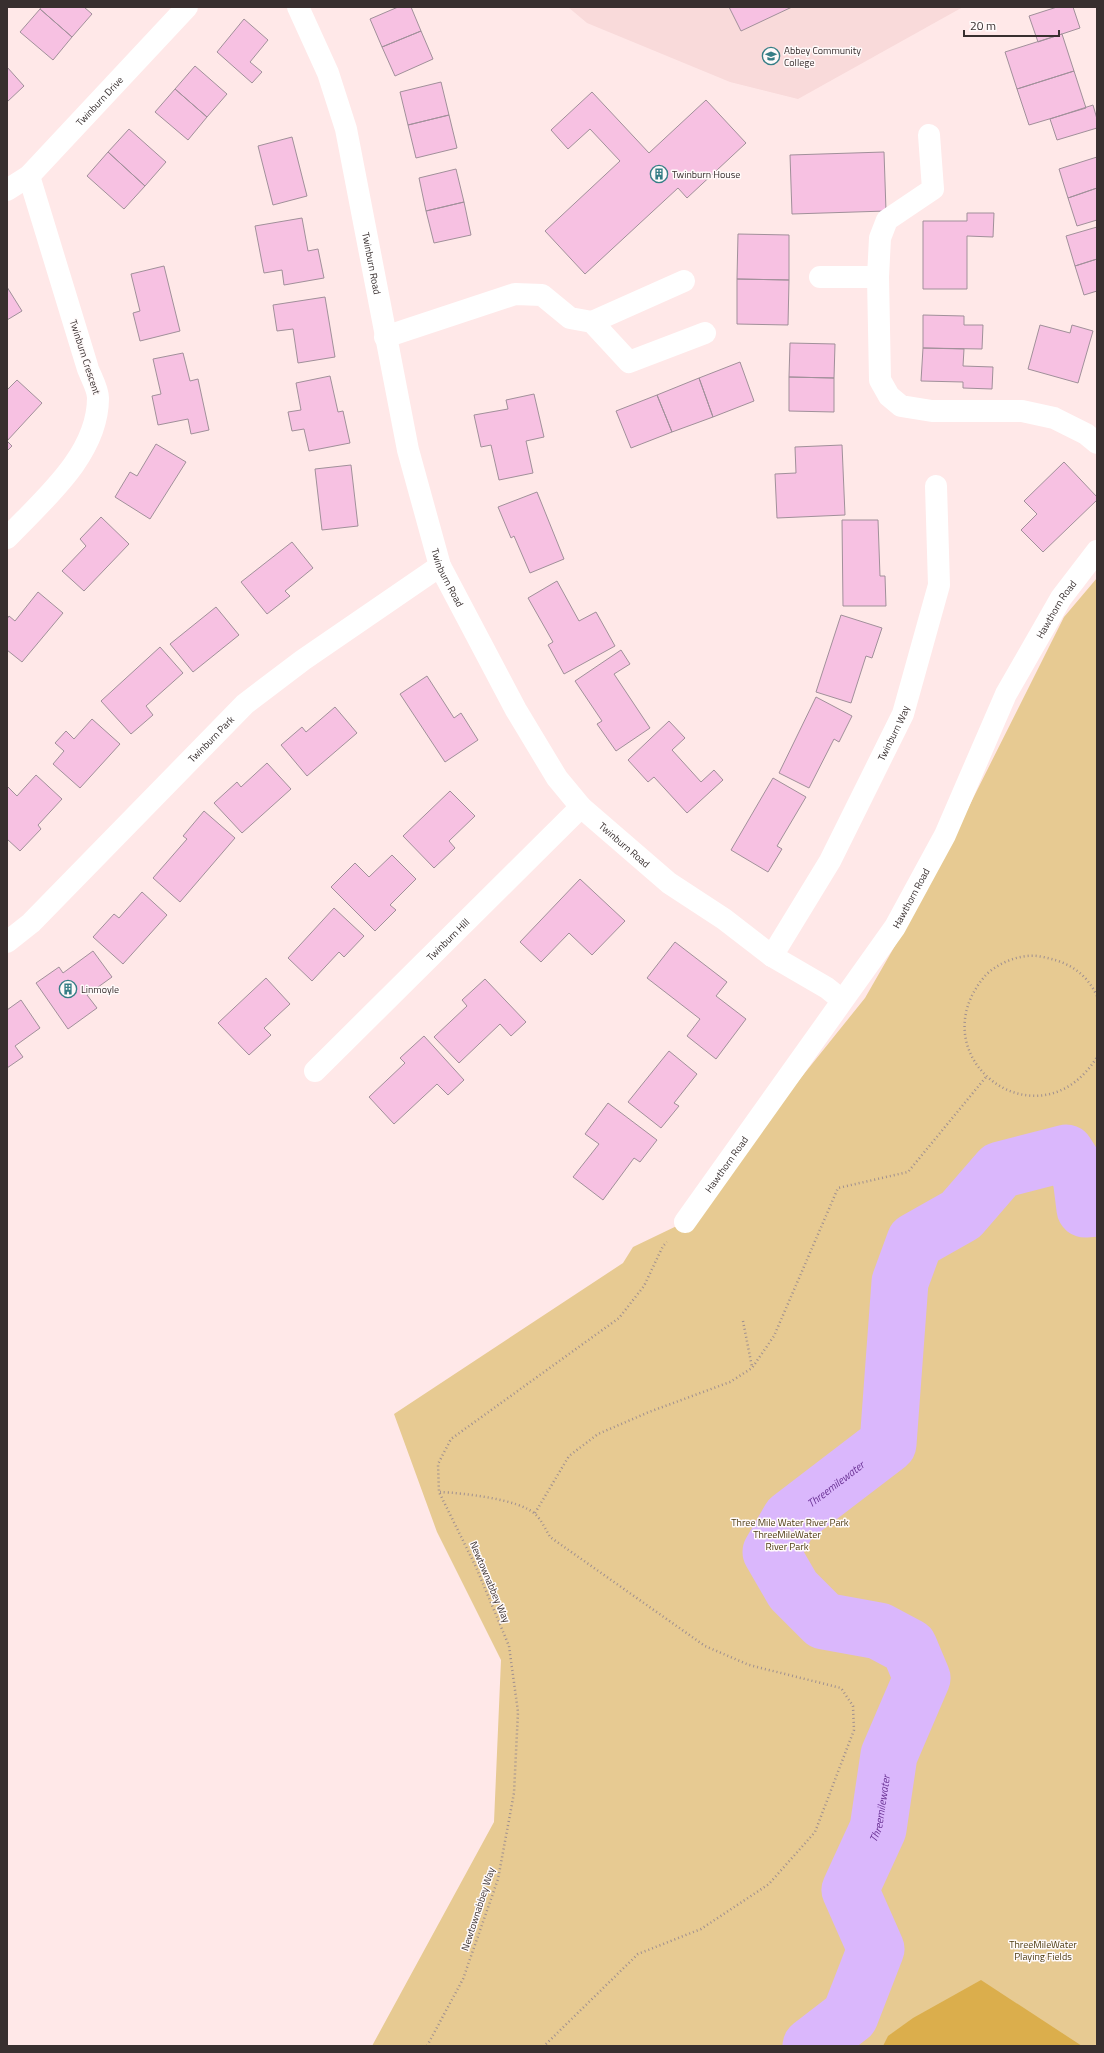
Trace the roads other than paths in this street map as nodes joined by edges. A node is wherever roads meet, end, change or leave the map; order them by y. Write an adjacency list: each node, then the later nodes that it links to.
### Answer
1 (186, 7): 4 (street, Twinburn Drive)
2 (298, 7): 11 (street, Twinburn Road)
3 (929, 135): 6 (street)
4 (29, 176): 5 (street, Twinburn Drive); 14 (street, Twinburn Crescent)
5 (7, 190)
6 (878, 276): 7 (street); 12 (street)
7 (820, 277)
8 (684, 281): 9 (street)
9 (592, 322): 10 (street); 11 (street)
10 (706, 333)
11 (385, 337): 16 (street, Twinburn Road)
12 (1097, 443)
13 (936, 486): 19 (street, Twinburn Way)
14 (7, 538)
15 (1097, 551): 20 (street, Hawthorn Road)
16 (440, 566): 17 (street, Twinburn Road); 18 (street, Twinburn Park)
17 (581, 807): 19 (street, Twinburn Road); 21 (street, Twinburn Hill)
18 (7, 942)
19 (772, 956): 20 (street, Twinburn Road)
20 (842, 1000): 22 (street, Hawthorn Road)
21 (315, 1071)
22 (685, 1222)

